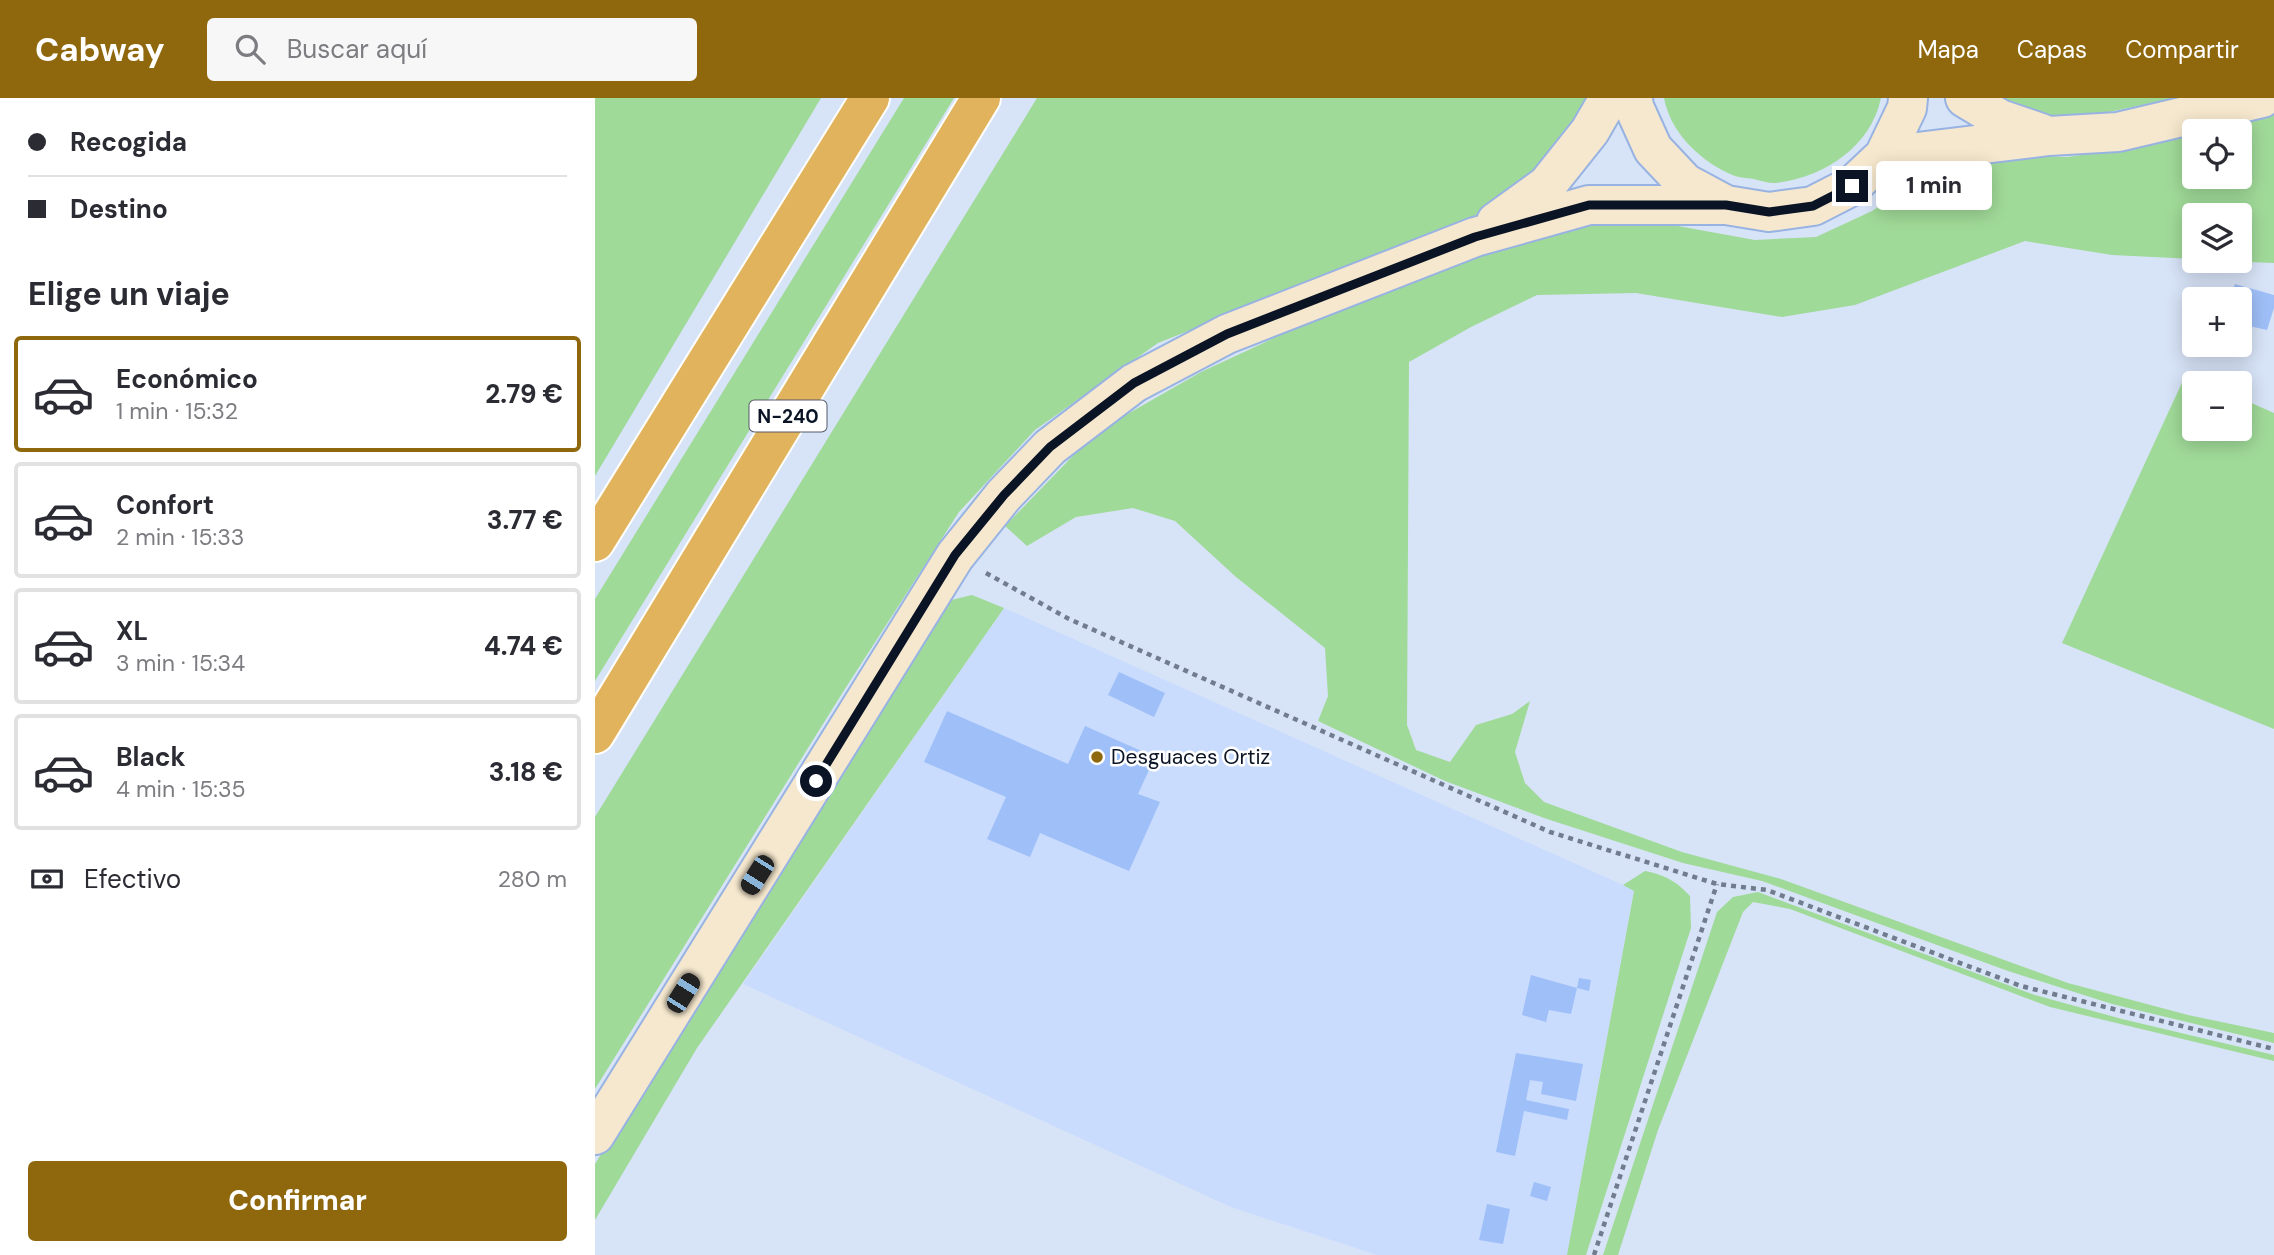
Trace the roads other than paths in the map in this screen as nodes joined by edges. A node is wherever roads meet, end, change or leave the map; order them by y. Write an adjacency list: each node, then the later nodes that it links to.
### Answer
1 (870, 98): 12 (highway)
2 (982, 98): 13 (highway, N-240)
3 (1609, 98): 11 (street)
4 (1633, 98): 10 (street)
5 (1908, 98): 9 (street)
6 (1965, 98): 8 (street)
7 (2262, 98): 8 (street)
8 (2049, 136): 9 (street)
9 (1884, 156): 10 (street)
10 (1726, 205): 11 (street)
11 (1475, 237): 14 (street)
12 (595, 542)
13 (595, 734)
14 (595, 1135)

